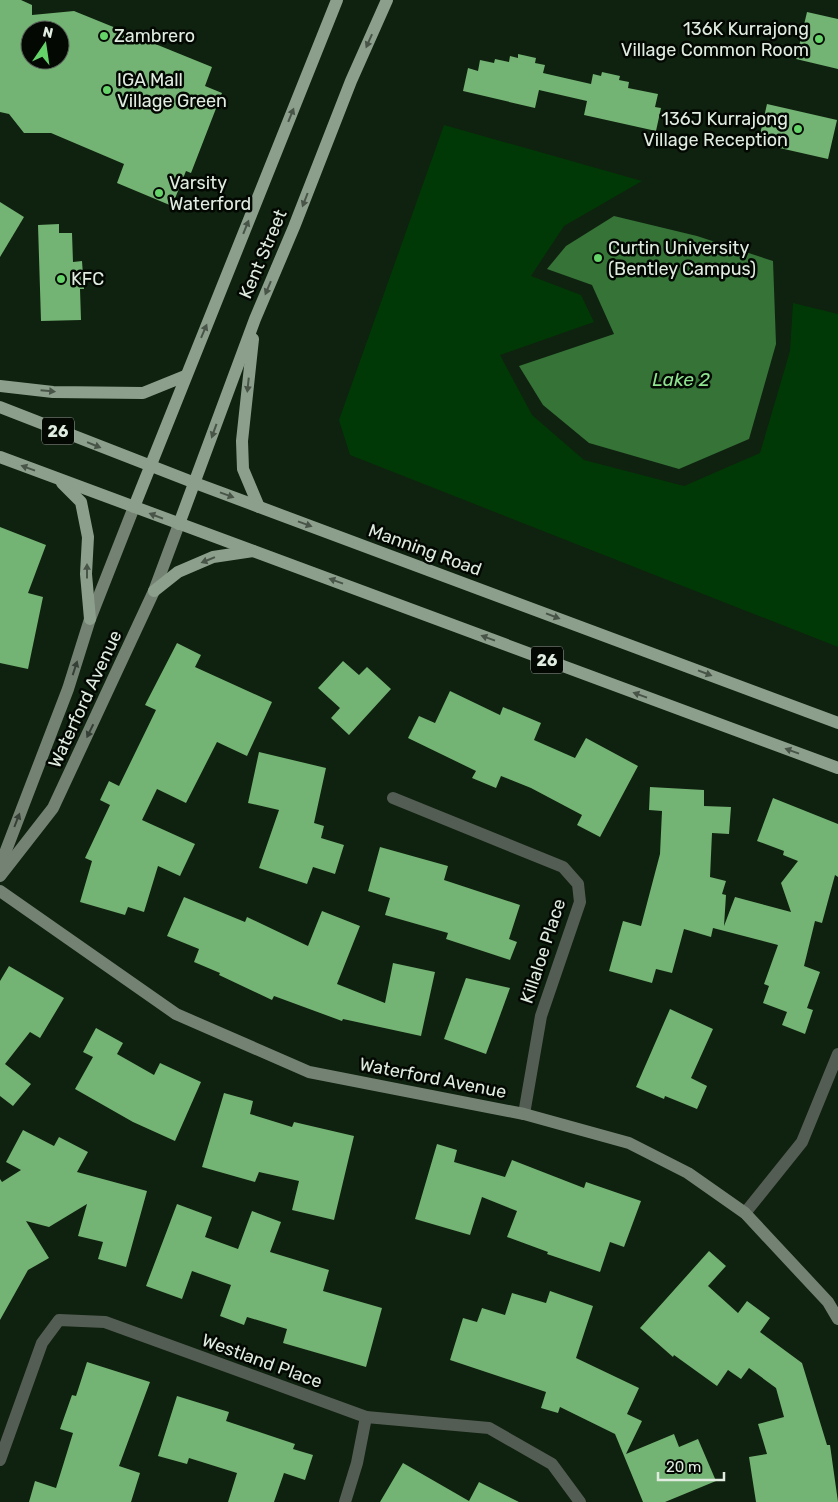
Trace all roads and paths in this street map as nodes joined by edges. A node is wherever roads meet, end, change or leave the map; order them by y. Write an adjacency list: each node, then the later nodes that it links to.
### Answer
1 (337, 0): 4 (main road, Kent Street, one-way to 1)
2 (387, 0): 3 (main road, Kent Street, one-way to 3)
3 (255, 320): 10 (main road, Kent Street, one-way to 10); 12 (main road, one-way to 12)
4 (185, 376): 5 (main road, one-way to 4); 8 (main road, Kent Street)
5 (0, 386)
6 (0, 407): 8 (main road, Manning Road / 26, one-way to 8)
7 (0, 457): 9 (main road, 26, one-way to 7)
8 (150, 466): 10 (main road, Manning Road / 26); 11 (main road, Kent Street)
9 (57, 478): 11 (main road, 26); 16 (main road, one-way to 9)
10 (195, 483): 12 (main road, Manning Road / 26, one-way to 12); 13 (main road, Kent Street)
11 (134, 507): 13 (main road, 26, one-way to 11); 16 (street, Waterford Avenue)
12 (259, 507): 17 (main road, Manning Road / 26, one-way to 17)
13 (179, 524): 14 (main road, 26); 15 (street, Waterford Avenue)
14 (256, 551): 15 (main road, one-way to 15); 18 (main road, 26, one-way to 14)
15 (154, 591): 21 (street, Waterford Avenue, one-way to 21)
16 (90, 619): 20 (street, Waterford Avenue, one-way to 16)
17 (838, 723)
18 (838, 768)
19 (393, 798): 24 (street, Killaloe Place)
20 (0, 866)
21 (0, 876)
22 (0, 891): 24 (street, Waterford Avenue)
23 (838, 1054): 25 (street)
24 (524, 1114): 25 (street, Waterford Avenue)
25 (744, 1213): 26 (street, Waterford Avenue)
26 (838, 1319)
27 (366, 1417): 28 (street, Westland Place); 29 (street); 30 (street, Westland Place)
28 (0, 1460)
29 (345, 1502)
30 (580, 1502)

